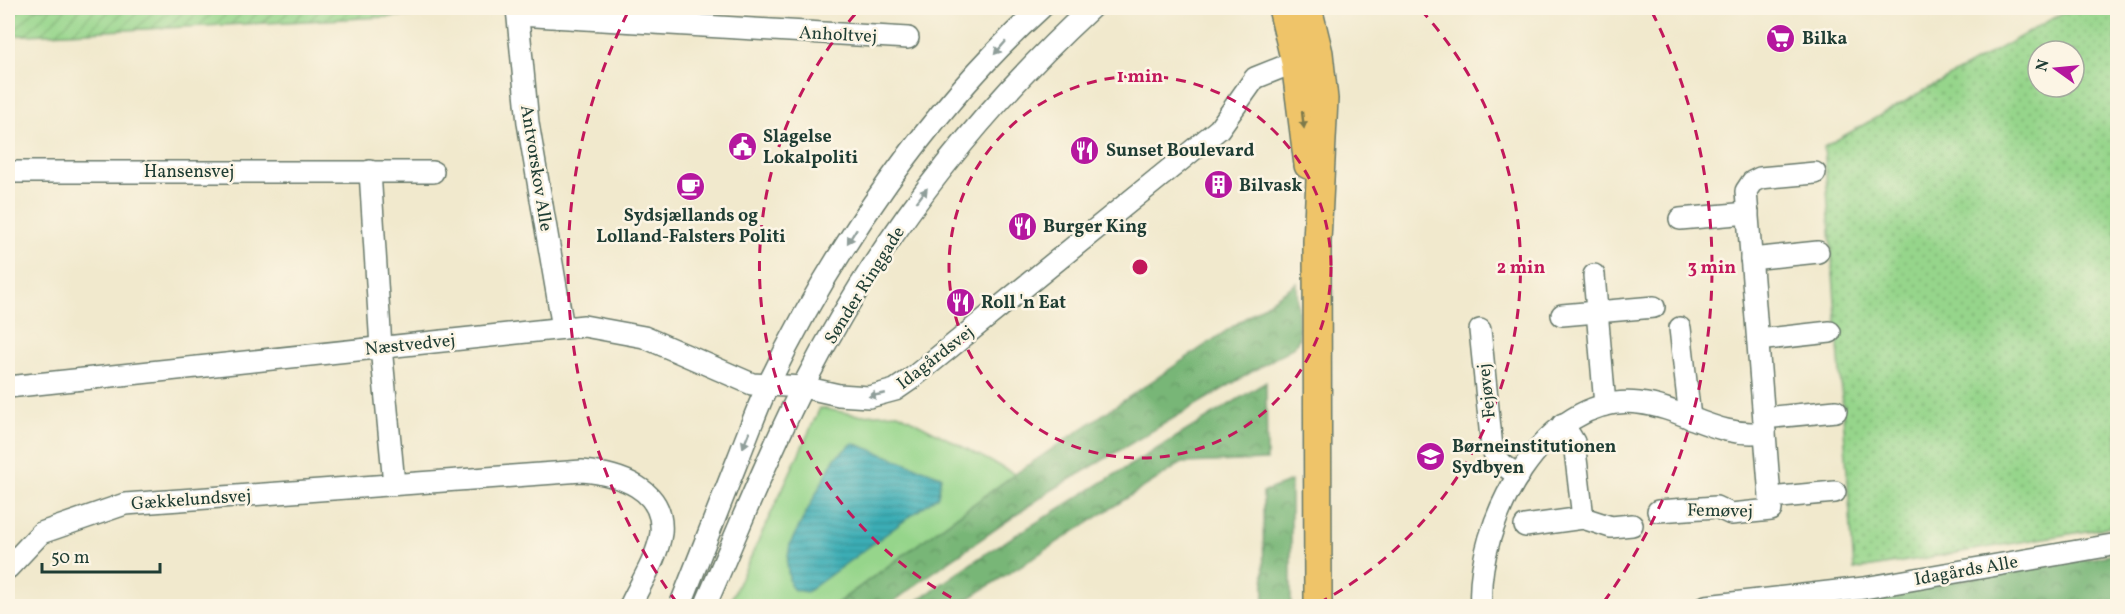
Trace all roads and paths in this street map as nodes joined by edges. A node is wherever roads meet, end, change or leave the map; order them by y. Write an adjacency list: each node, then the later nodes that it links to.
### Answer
1 (1041, 8): 27 (street, Sønder Ringgade, one-way to 27)
2 (1091, 8): 29 (street, Sønder Ringgade, one-way to 2)
3 (1282, 8): 7 (main road)
4 (1308, 8): 14 (main road)
5 (518, 11): 6 (street, Anholtvej); 21 (street, Antvorskov Alle)
6 (908, 38)
7 (1295, 62): 14 (main road, one-way to 14); 29 (street, Idagårdsvej, one-way to 29)
8 (370, 171): 9 (street, Hansensvej); 10 (street, Hansensvej); 26 (street)
9 (8, 172)
10 (434, 172)
11 (1815, 173): 12 (street, Femøvej)
12 (1748, 213): 13 (street); 16 (street, Femøvej)
13 (1680, 219)
14 (1317, 241): 48 (main road)
15 (1818, 252): 16 (street)
16 (1751, 260): 25 (street, Femøvej)
17 (1594, 275): 19 (street)
18 (1654, 307): 19 (street)
19 (1598, 312): 20 (street); 30 (street)
20 (1562, 315)
21 (563, 328): 26 (street, Næstvedvej); 27 (street, Næstvedvej)
22 (1680, 328): 32 (street)
23 (1480, 330): 35 (street, Fejøvej)
24 (1830, 332): 25 (street)
25 (1758, 340): 34 (street, Femøvej)
26 (381, 347): 28 (street, Næstvedvej); 36 (street)
27 (768, 386): 29 (street, Næstvedvej); 46 (street, Sønder Ringgade, one-way to 46)
28 (8, 387)
29 (803, 387): 47 (street, Sønder Ringgade)
30 (1605, 405): 32 (street); 33 (street)
31 (1836, 411): 34 (street)
32 (1690, 418): 34 (street)
33 (1563, 424): 35 (street); 40 (street)
34 (1765, 425): 38 (street, Femøvej)
35 (1519, 475): 49 (street)
36 (394, 484): 44 (street, Gækkelundsvej); 45 (street, Gækkelundsvej)
37 (1835, 492): 38 (street, Femøvej)
38 (1770, 498): 39 (street, Femøvej)
39 (1658, 511)
40 (1583, 518): 41 (street); 42 (street)
41 (1632, 525)
42 (1525, 526)
43 (2112, 545): 50 (street, Idagårds Alle)
44 (8, 568)
45 (630, 606)
46 (680, 606)
47 (705, 606)
48 (1318, 606)
49 (1480, 606)
50 (1706, 606)

